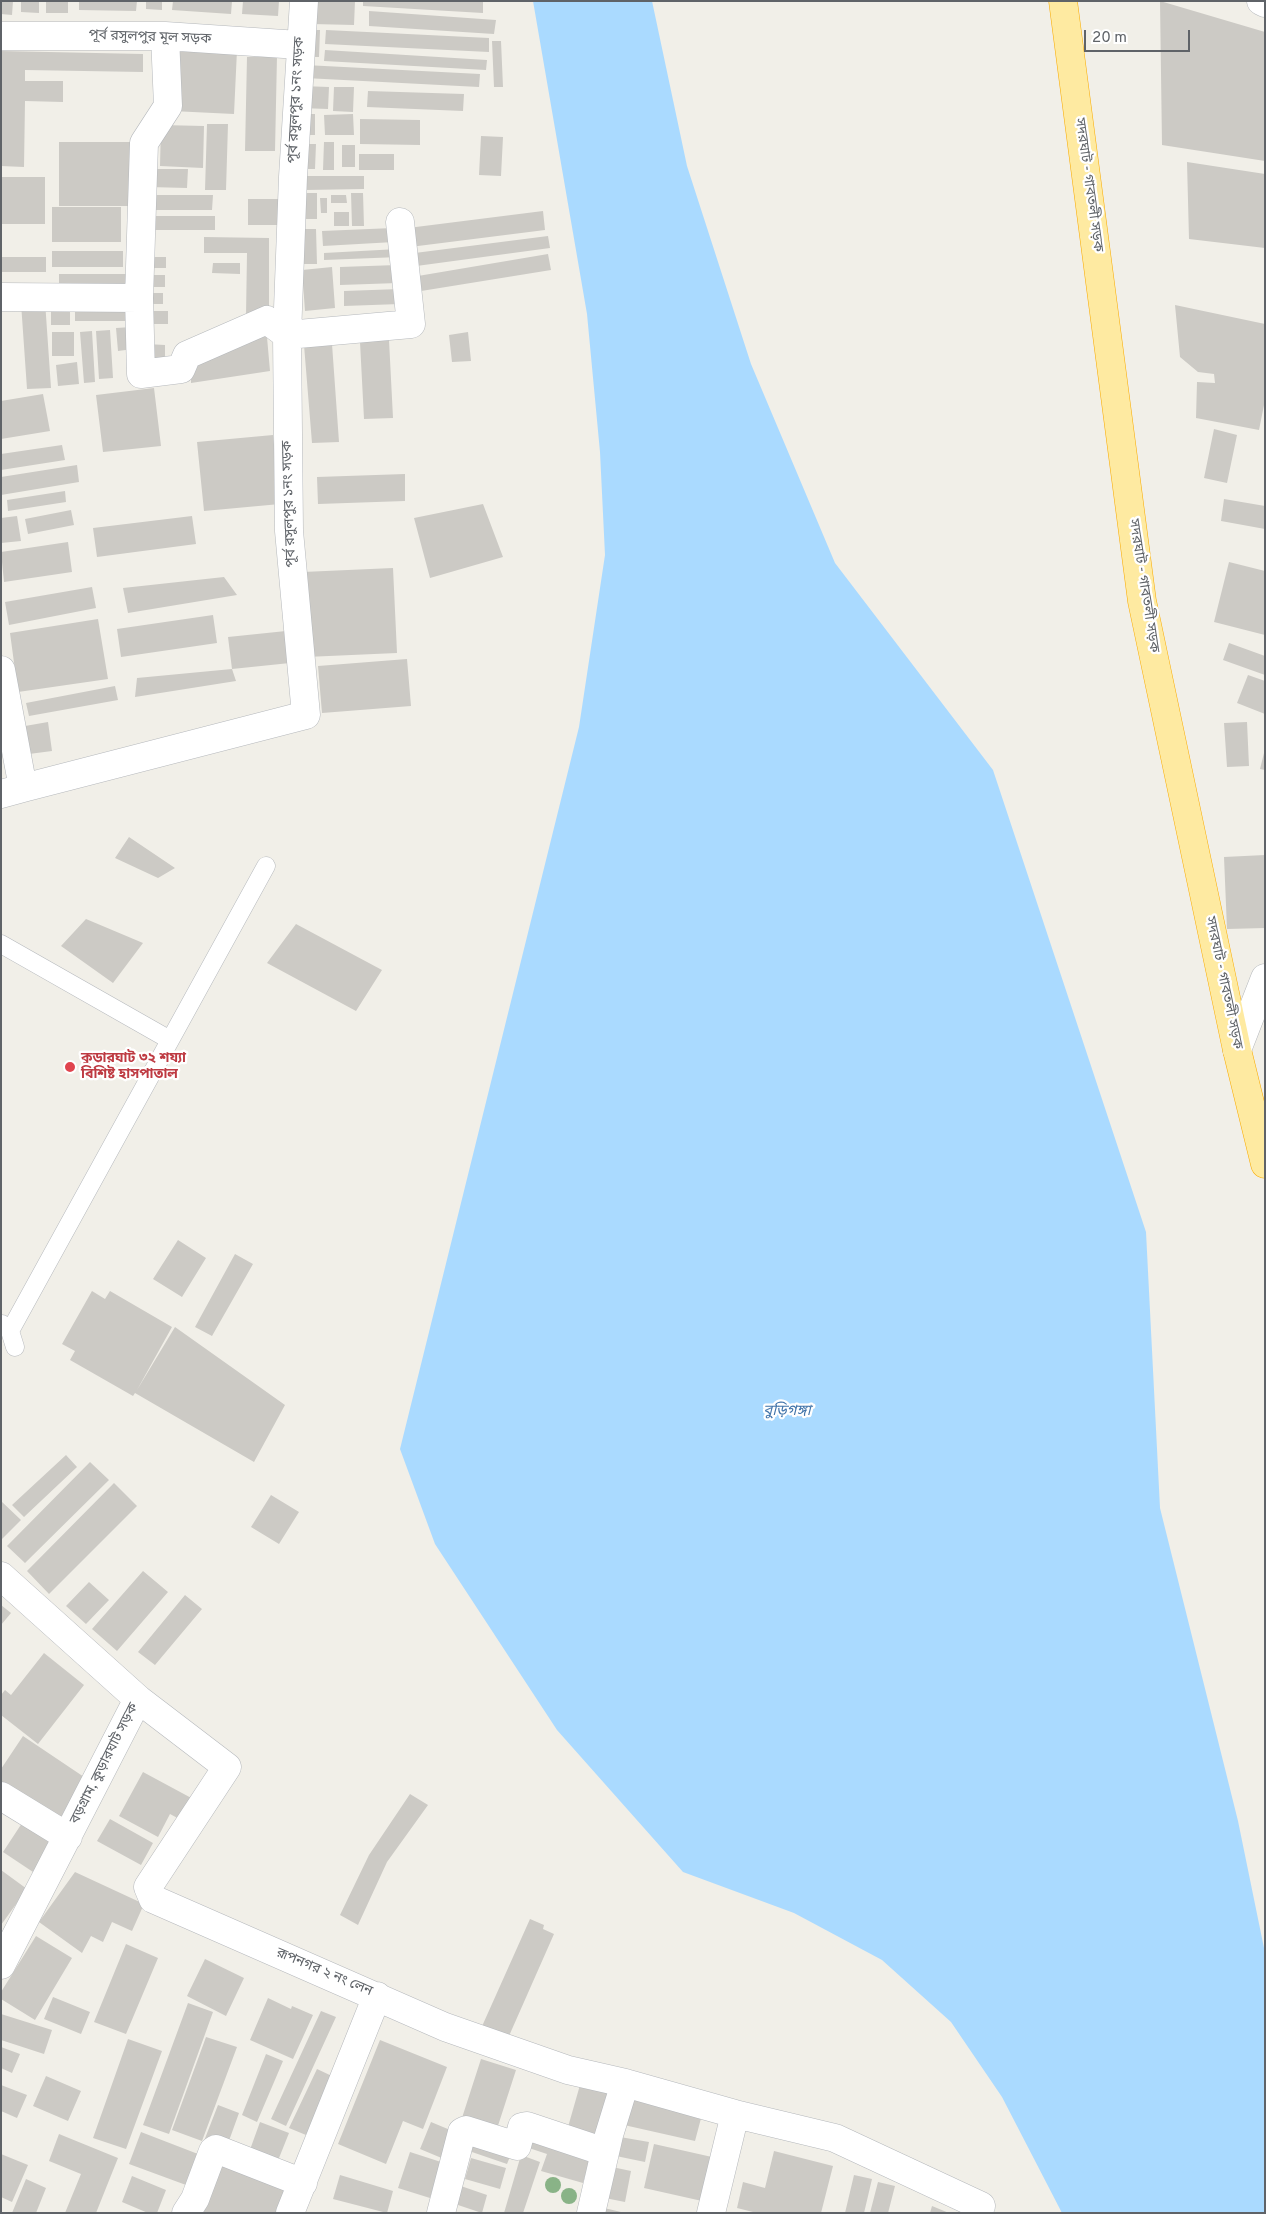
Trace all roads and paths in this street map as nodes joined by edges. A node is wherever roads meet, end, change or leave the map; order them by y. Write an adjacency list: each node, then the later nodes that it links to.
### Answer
1 (304, 1): 7 (street, পূর্ব রসুলপুর ১নং সড়ক)
2 (1063, 1): 18 (highway, সদরঘাট - গাবতলী সড়ক)
3 (1261, 1): 4 (street)
4 (1265, 3)
5 (1, 36): 6 (street, পূর্ব রসুলপুর মূল সড়ক)
6 (165, 36): 7 (street, পূর্ব রসুলপুর মূল সড়ক); 10 (street)
7 (299, 46): 11 (street, পূর্ব রসুলপুর ১নং সড়ক)
8 (400, 222): 11 (street)
9 (1, 298): 10 (street)
10 (139, 298): 11 (street)
11 (288, 335): 13 (street, পূর্ব রসুলপুর ১নং সড়ক)
12 (1, 670): 13 (street)
13 (12, 791)
14 (266, 866): 17 (lane)
15 (1, 944): 17 (lane)
16 (1265, 978): 18 (street)
17 (170, 1040): 20 (lane)
18 (1238, 1050): 19 (highway, সদরঘাট - গাবতলী সড়ক)
19 (1265, 1164)
20 (9, 1334)
21 (1, 1576): 22 (street, বড়গ্রাম, কুড়ারঘাট সড়ক)
22 (138, 1699): 24 (street, বড়গ্রাম, কুড়ারঘাট সড়ক); 26 (street, রূপনগর ২ নং লেন)
23 (1, 1796): 24 (street)
24 (68, 1837): 25 (street, বড়গ্রাম, কুড়ারঘাট সড়ক)
25 (1, 1965)
26 (377, 1996): 27 (street, রূপনগর ২ নং লেন); 30 (street)
27 (625, 2082): 28 (street, রূপনগর ২ নং লেন); 29 (street)
28 (736, 2114): 31 (street, রূপনগর ২ নং লেন); 36 (street)
29 (605, 2152): 34 (street); 35 (street)
30 (303, 2183): 32 (street); 33 (street)
31 (981, 2206)
32 (186, 2213)
33 (290, 2213)
34 (441, 2213)
35 (591, 2213)
36 (711, 2213)

